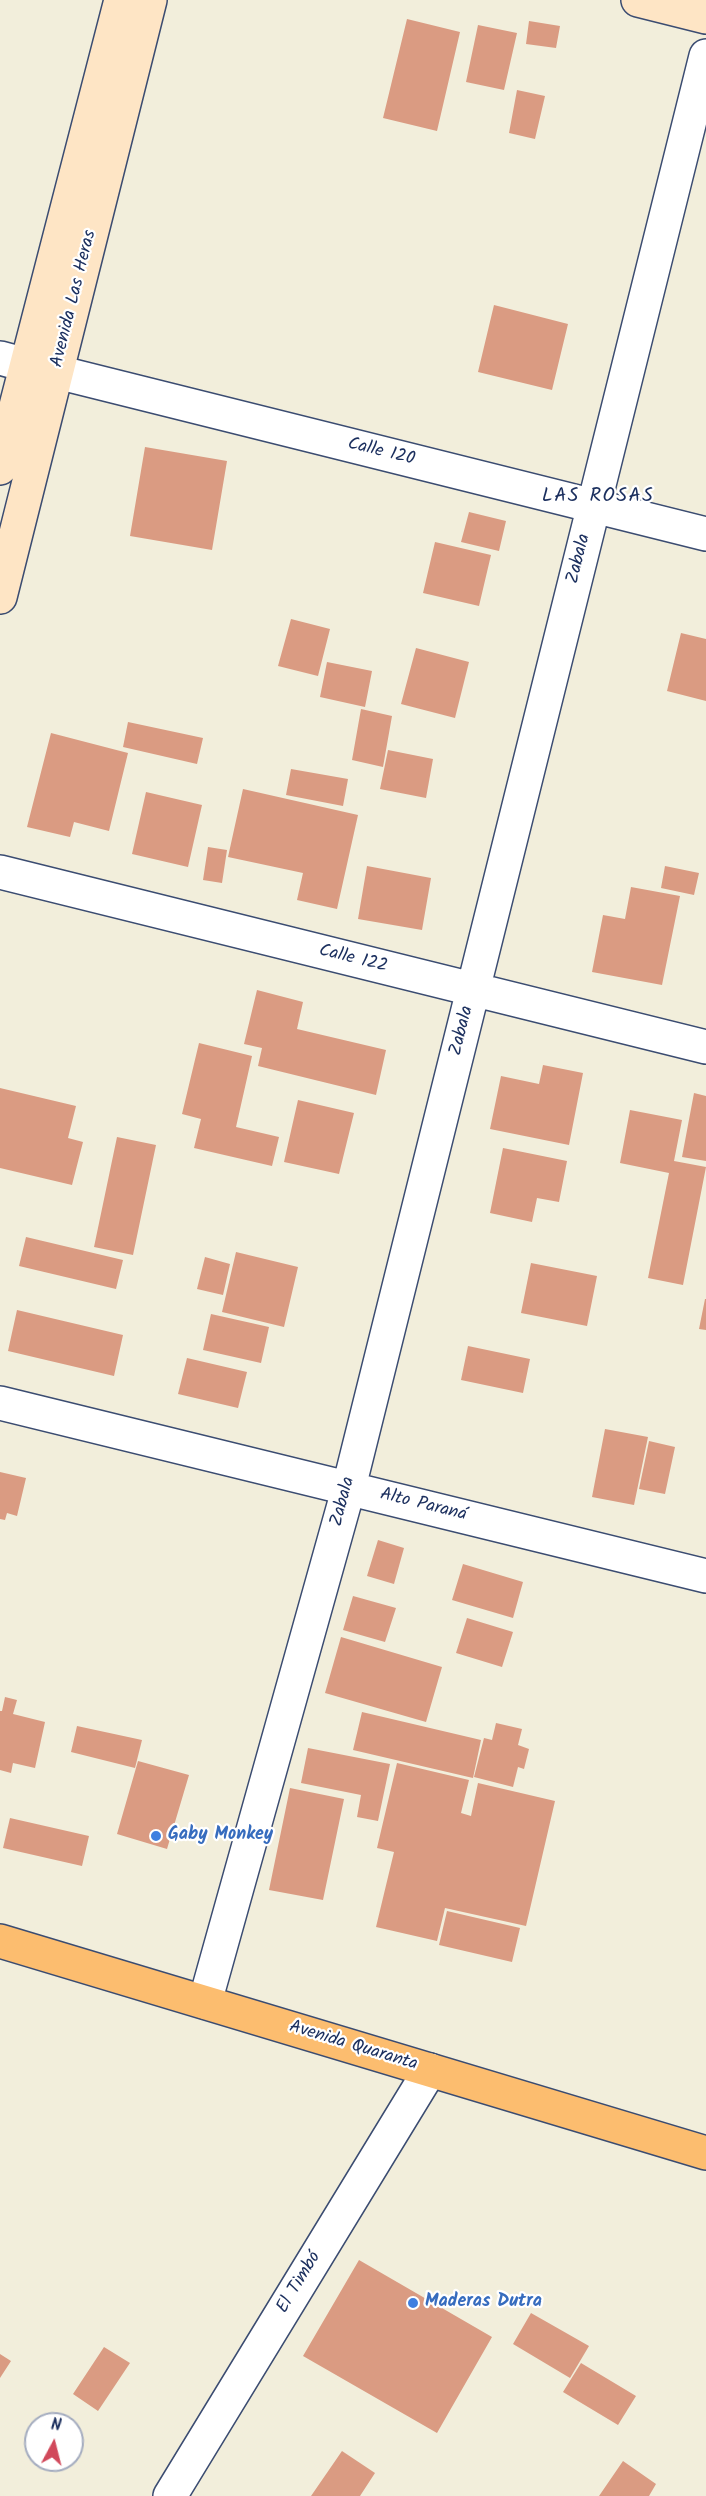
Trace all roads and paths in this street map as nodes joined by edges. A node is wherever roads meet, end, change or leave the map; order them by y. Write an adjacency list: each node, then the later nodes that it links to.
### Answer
1 (121, 0): 6 (main road, Avenida Las Heras)
2 (150, 0): 6 (main road, Avenida Las Heras)
3 (638, 0): 4 (main road)
4 (706, 17)
5 (706, 56): 8 (street, Zabala)
6 (28, 365): 7 (main road, Avenida Las Heras); 8 (street, Calle 120); 10 (main road, Avenida Las Heras)
7 (0, 468)
8 (594, 506): 9 (street, Calle 120); 12 (street, Zabala)
9 (706, 534)
10 (0, 597)
11 (0, 872): 12 (street, Calle 122)
12 (473, 990): 13 (street, Calle 122); 15 (street, Zabala)
13 (706, 1047)
14 (0, 1402): 15 (street, Alto Paraná)
15 (349, 1487): 16 (street, Alto Paraná); 18 (street, Zabala)
16 (706, 1576)
17 (0, 1941): 18 (highway, Avenida Quaranta)
18 (206, 2002): 19 (highway, Avenida Quaranta)
19 (430, 2070): 20 (highway, Avenida Quaranta); 21 (street, El Timbó)
20 (705, 2148)
21 (170, 2496)

